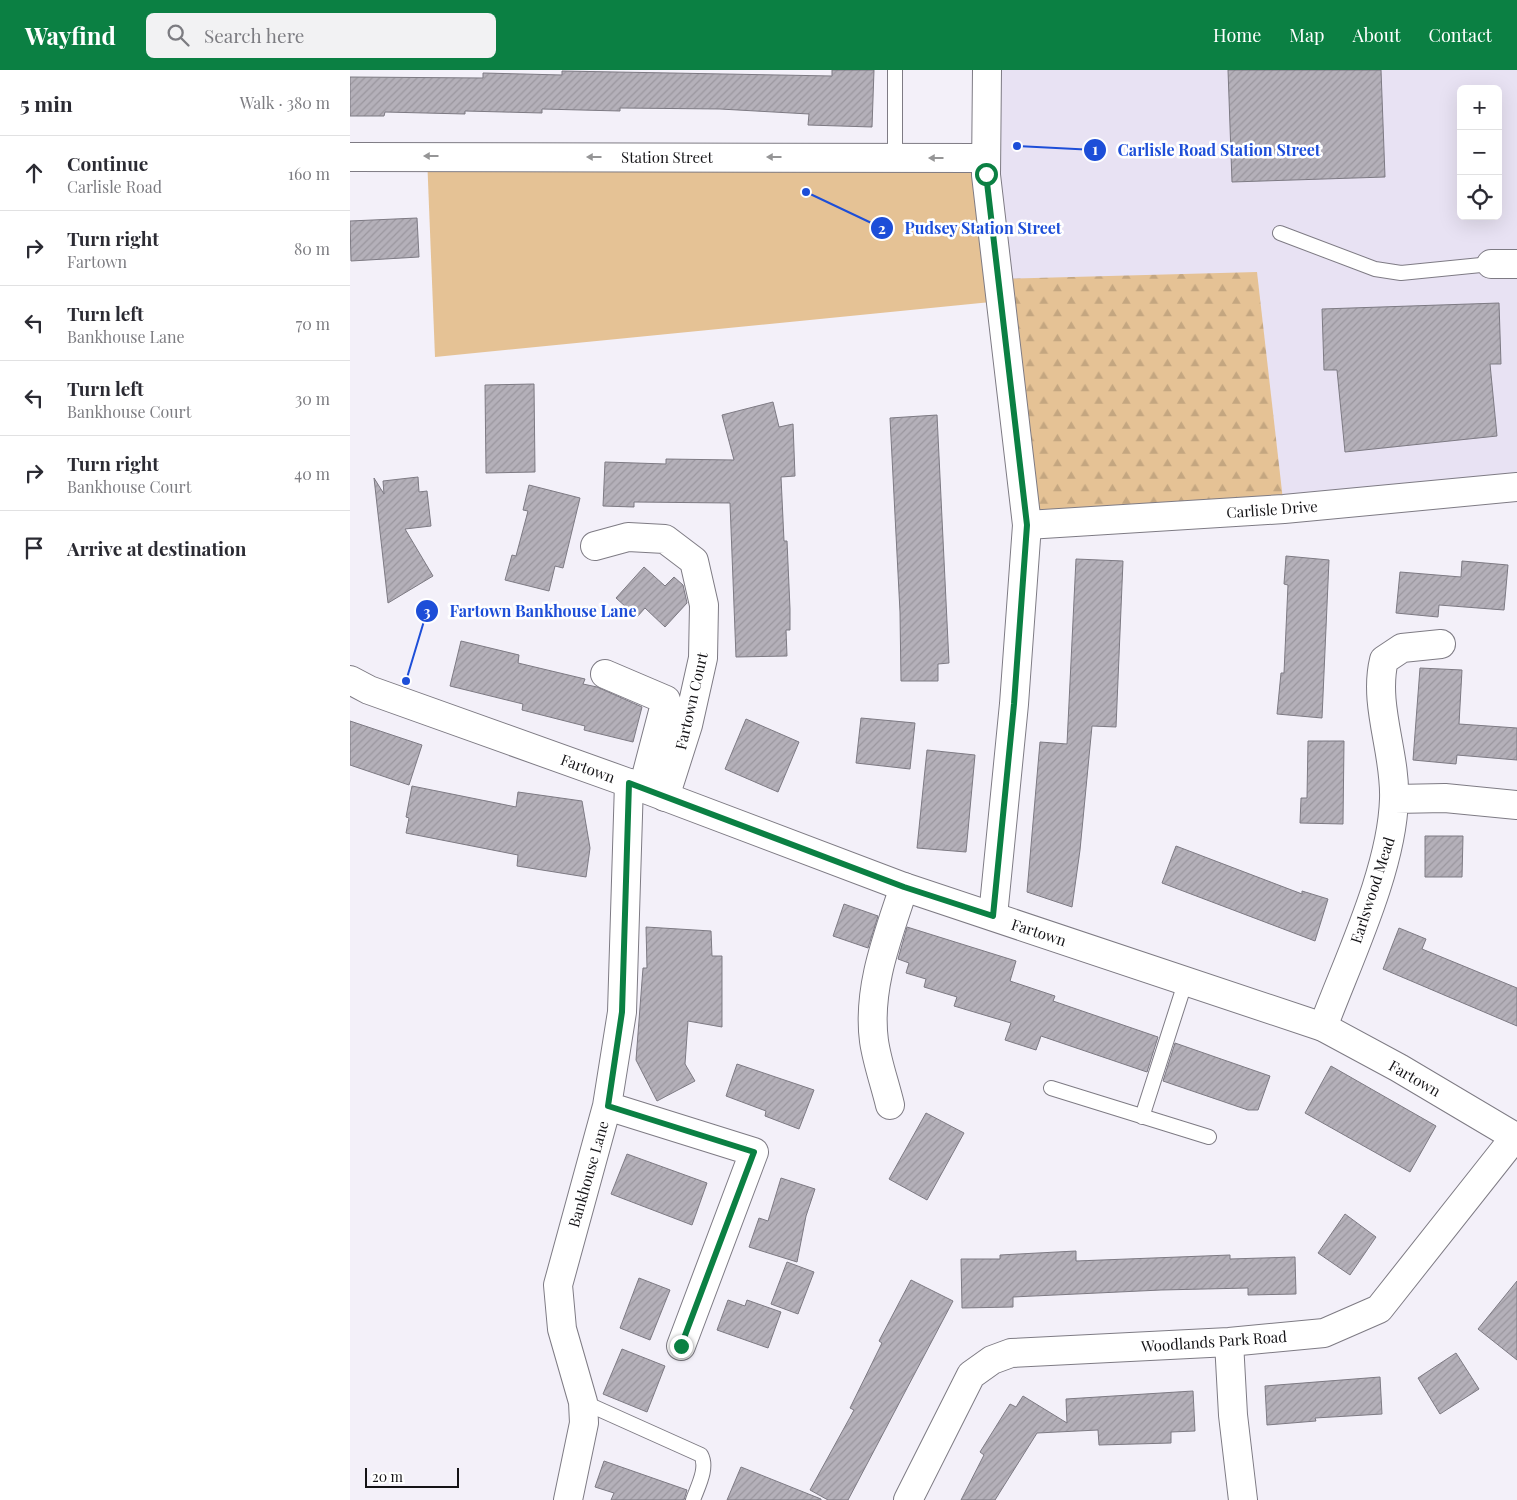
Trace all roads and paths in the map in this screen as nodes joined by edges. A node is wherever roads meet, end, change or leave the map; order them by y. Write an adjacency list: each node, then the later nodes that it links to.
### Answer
1 (895, 70): 4 (lane)
2 (987, 70): 5 (street)
3 (350, 156): 4 (street, Station Street, one-way to 3)
4 (895, 158): 5 (street, Station Street, one-way to 4)
5 (985, 166): 9 (street)
6 (1280, 233): 7 (lane)
7 (1504, 264)
8 (1517, 487): 9 (street, Carlisle Drive)
9 (1027, 525): 18 (street)
10 (596, 546): 14 (street, Fartown Court)
11 (1441, 644): 15 (street, Earlswood Mead)
12 (605, 674): 14 (street)
13 (350, 680): 14 (street, Fartown)
14 (646, 789): 17 (street, Fartown); 23 (street, Bankhouse Lane)
15 (1394, 799): 16 (street); 20 (street, Earlswood Mead)
16 (1517, 805)
17 (904, 887): 18 (street, Fartown); 22 (street)
18 (993, 916): 19 (street, Fartown)
19 (1186, 980): 20 (street, Fartown); 24 (lane)
20 (1323, 1027): 26 (street, Fartown)
21 (1051, 1088): 24 (lane)
22 (890, 1105)
23 (608, 1106): 28 (street); 29 (street, Bankhouse Lane)
24 (1142, 1117): 25 (lane)
25 (1209, 1138)
26 (1516, 1138): 27 (street, Woodlands Park Road)
27 (1229, 1342): 32 (street, Woodlands Park Road); 33 (street)
28 (681, 1346)
29 (583, 1402): 30 (street, Bankhouse Lane); 31 (lane)
30 (568, 1500)
31 (693, 1500)
32 (908, 1500)
33 (1244, 1500)

